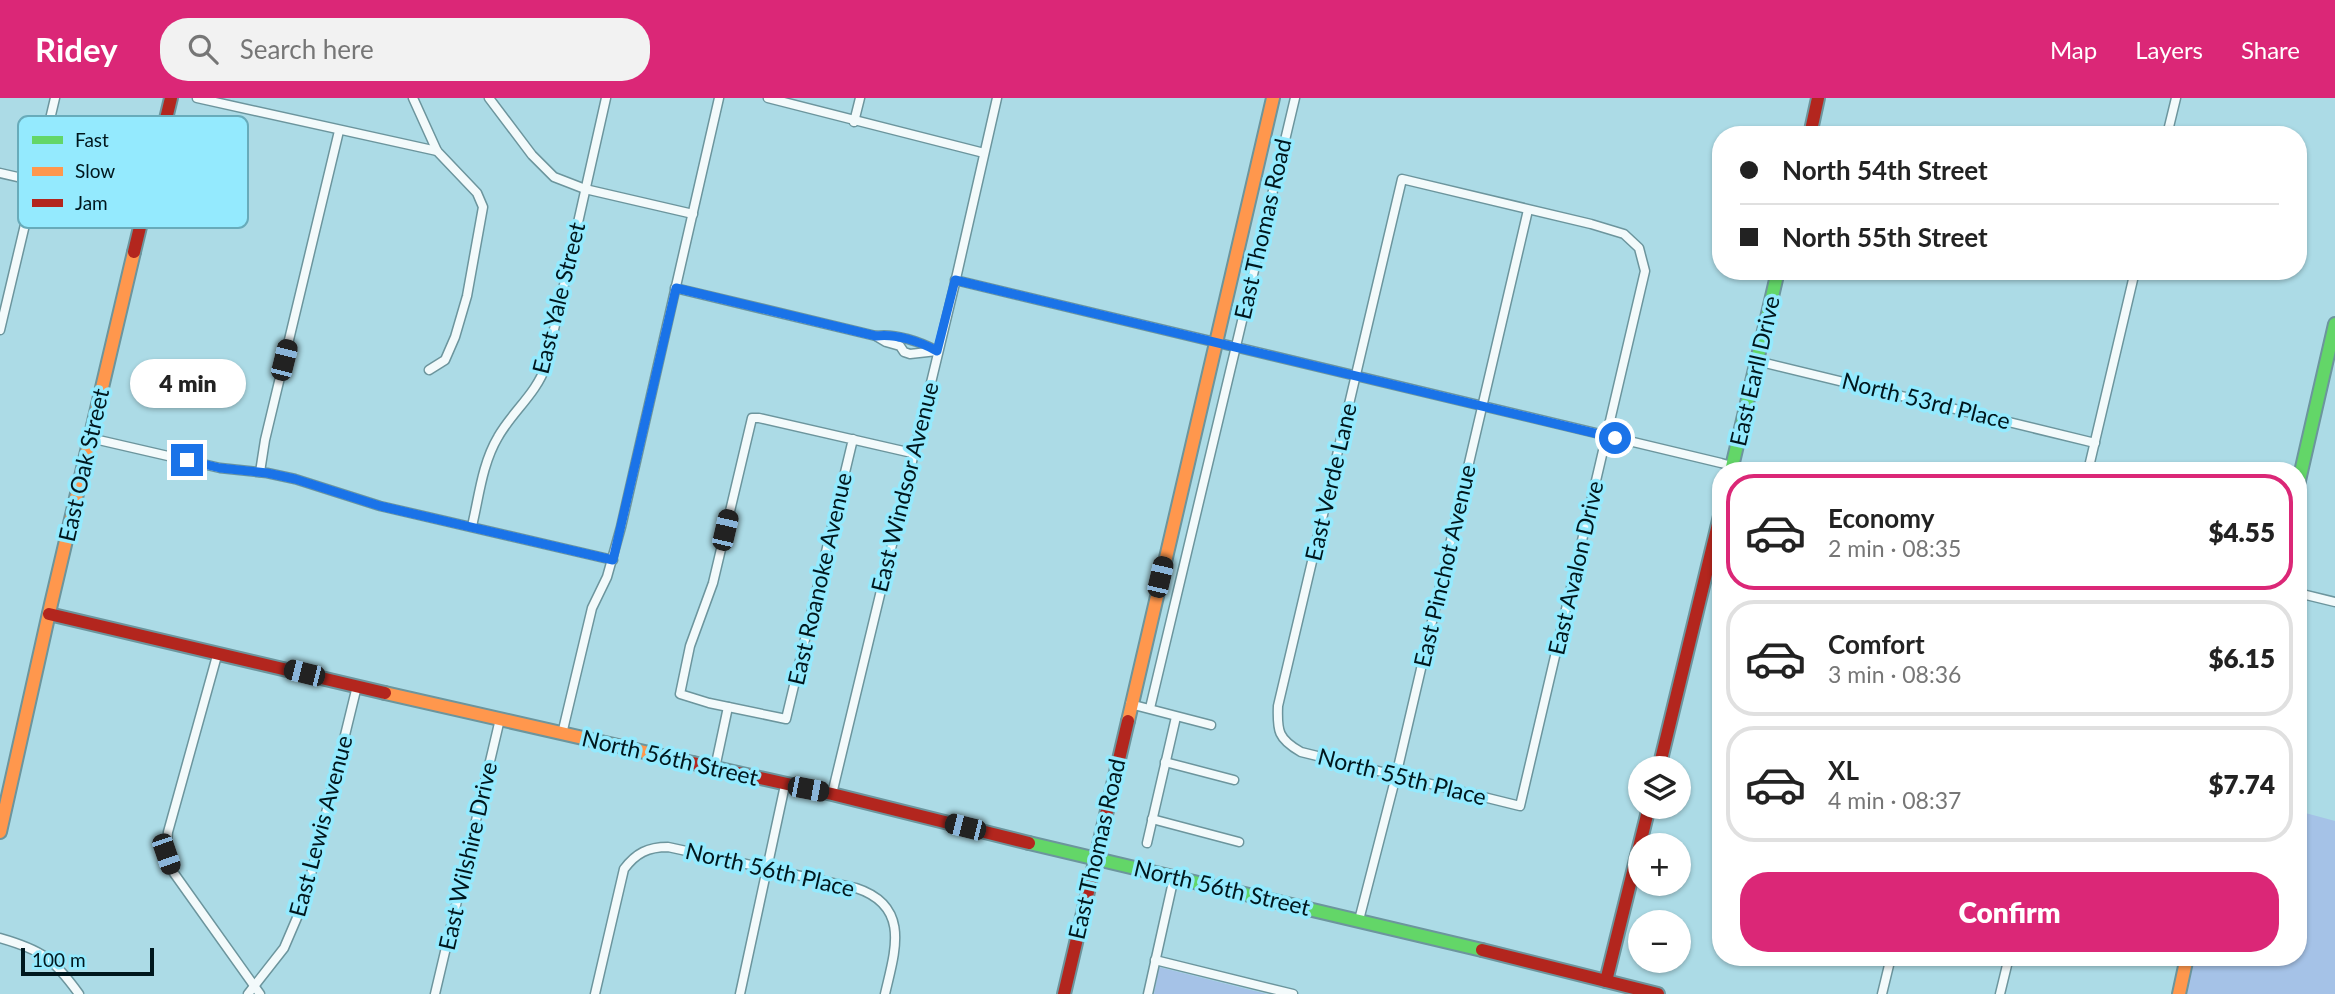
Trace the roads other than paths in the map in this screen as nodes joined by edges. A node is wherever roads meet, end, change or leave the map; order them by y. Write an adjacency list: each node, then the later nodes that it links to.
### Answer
1 (55, 98): 15 (street)
2 (171, 98): 16 (street, East Oak Street)
3 (197, 98): 20 (street)
4 (413, 98): 21 (street)
5 (489, 98): 25 (street)
6 (606, 98): 25 (street, East Yale Street)
7 (719, 98): 27 (street)
8 (768, 98): 17 (street)
9 (860, 98): 17 (street)
10 (997, 98): 22 (street, East Windsor Avenue)
11 (1273, 98): 36 (street, East Thomas Road)
12 (1295, 98): 37 (street, East Thomas Road)
13 (1818, 98): 18 (street)
14 (2176, 98): 19 (street)
15 (51, 116)
16 (167, 116)
17 (854, 122): 22 (street)
18 (1812, 126)
19 (2169, 126)
20 (339, 131): 21 (street); 52 (street)
21 (437, 151): 40 (street)
22 (984, 153): 30 (street, East Windsor Avenue)
23 (0, 173): 24 (street)
24 (18, 177)
25 (585, 189): 27 (street); 53 (street, East Yale Street)
26 (1528, 210): 41 (street, East Verde Lane); 42 (street, East Pinchot Avenue); 43 (street, East Avalon Drive)
27 (693, 214): 33 (street)
28 (24, 228): 35 (street)
29 (140, 228): 44 (street, East Oak Street)
30 (955, 280): 36 (street); 38 (street, East Windsor Avenue)
31 (1776, 280): 39 (street, East Earll Drive)
32 (2133, 280): 46 (street)
33 (676, 288): 38 (street); 55 (street)
34 (2335, 324): 50 (street)
35 (0, 330)
36 (1215, 343): 37 (street); 61 (street, East Thomas Road)
37 (1235, 348): 41 (street); 63 (street, East Thomas Road)
38 (937, 351): 47 (street, East Windsor Avenue)
39 (1757, 360): 46 (street, North 53rd Place); 48 (street, East Earll Drive)
40 (429, 370)
41 (1355, 376): 42 (street); 68 (street, East Verde Lane)
42 (1483, 406): 43 (street); 72 (street, East Pinchot Avenue)
43 (1607, 435): 51 (street); 76 (street, East Avalon Drive)
44 (90, 438): 52 (street); 58 (street, East Oak Street)
45 (853, 439): 47 (street); 62 (street, East Roanoke Avenue); 62 (street)
46 (2095, 443): 49 (street)
47 (912, 453): 75 (street, East Windsor Avenue)
48 (1733, 462)
49 (2090, 462)
50 (2303, 462)
51 (1712, 463)
52 (260, 472): 53 (street)
53 (472, 527): 55 (street)
54 (1712, 549): 69 (street)
55 (613, 560): 67 (street)
56 (2307, 595): 57 (street)
57 (2335, 602)
58 (49, 614): 59 (street, North 56th Street); 79 (street, East Oak Street)
59 (218, 652): 60 (street, North 56th Street); 92 (street)
60 (357, 687): 65 (street, North 56th Street); 92 (street, East Lewis Avenue)
61 (1130, 704): 63 (street); 82 (street, East Thomas Road)
62 (728, 708): 71 (street)
63 (1150, 708): 64 (street)
64 (1176, 717): 66 (street); 70 (street)
65 (500, 719): 67 (street, North 56th Street); 96 (street, East Wilshire Drive)
66 (1211, 725)
67 (562, 734): 71 (street, North 56th Street)
68 (1286, 743): 72 (street, North 55th Place)
69 (1662, 756)
70 (1165, 762): 73 (street); 78 (street)
71 (715, 768): 74 (street, North 56th Street)
72 (1396, 776): 76 (street, North 55th Place); 85 (street, East Pinchot Avenue)
73 (1234, 780)
74 (785, 785): 75 (street, North 56th Street); 83 (street)
75 (832, 794): 82 (street, North 56th Street)
76 (1520, 806)
77 (1646, 819): 91 (street)
78 (1152, 820): 80 (street); 81 (street)
79 (0, 832)
80 (1240, 842)
81 (1147, 843)
82 (1094, 859): 84 (street, North 56th Street); 100 (street, East Thomas Road)
83 (767, 869): 97 (street, North 56th Place); 98 (street); 99 (street, North 56th Place)
84 (1174, 877): 85 (street, North 56th Street); 87 (street)
85 (1359, 920): 91 (street, North 56th Street)
86 (0, 938): 93 (street)
87 (1155, 960): 101 (street); 102 (street)
88 (1889, 966): 104 (street)
89 (2007, 966): 105 (street)
90 (2186, 966): 106 (street)
91 (1606, 981): 103 (street, North 56th Street)
92 (255, 986): 94 (street, East Lewis Avenue); 95 (street)
93 (79, 994)
94 (248, 994)
95 (260, 994)
96 (435, 994)
97 (595, 994)
98 (740, 994)
99 (885, 994)
100 (1064, 994)
101 (1148, 994)
102 (1293, 994)
103 (1658, 994)
104 (1882, 994)
105 (2000, 994)
106 (2179, 994)

